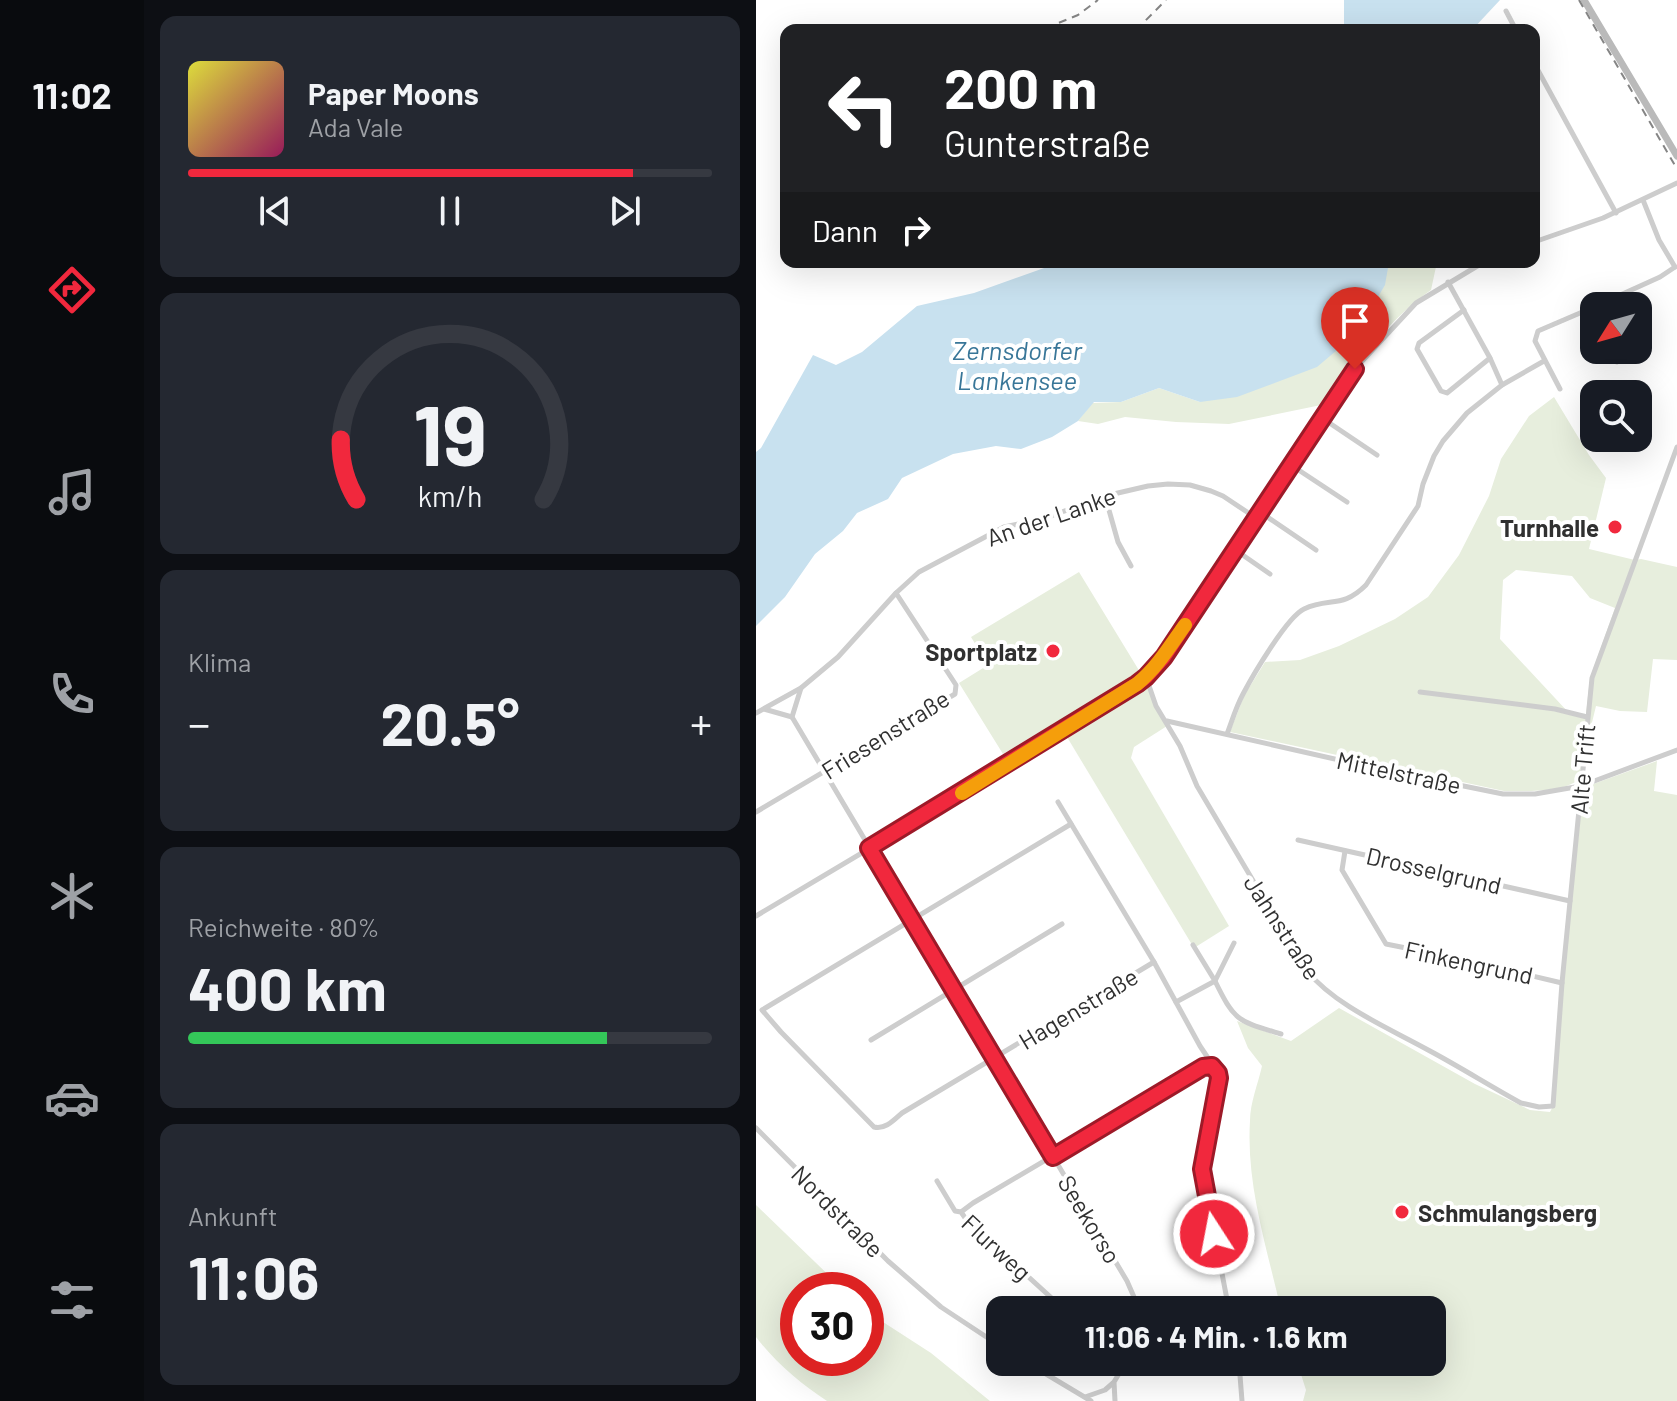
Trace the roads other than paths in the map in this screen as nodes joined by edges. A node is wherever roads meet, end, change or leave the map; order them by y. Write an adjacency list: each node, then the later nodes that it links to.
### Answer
1 (1584, 0): 5 (street)
2 (1506, 11): 3 (street)
3 (1513, 24)
4 (1540, 74): 8 (street)
5 (1677, 156)
6 (1677, 183): 7 (street)
7 (1643, 200): 8 (street); 11 (street)
8 (1616, 213): 9 (street)
9 (1540, 240)
10 (1473, 268): 12 (street)
11 (1676, 269): 13 (street)
12 (1448, 282): 14 (street); 20 (street)
13 (1629, 292)
14 (1464, 310): 16 (street); 16 (street)
15 (1580, 313): 17 (street)
16 (1490, 358): 18 (street)
17 (1544, 361): 18 (street); 19 (street)
18 (1502, 385): 40 (street)
19 (1560, 389)
20 (1322, 418): 22 (street); 23 (street)
21 (1677, 447): 38 (street, Alte Trift)
22 (1377, 455)
23 (1291, 465): 25 (street); 26 (street)
24 (1105, 496): 26 (street, An der Lanke); 29 (street); 31 (street, An der Lanke)
25 (1347, 502)
26 (1258, 515): 27 (street); 28 (street, An der Lanke)
27 (1234, 549): 30 (street); 32 (street)
28 (1316, 550)
29 (1131, 566)
30 (1270, 574)
31 (896, 593): 33 (street, An der Lanke); 42 (street, Friesenstraße)
32 (1146, 677): 39 (street); 48 (street)
33 (801, 688): 35 (street, An der Lanke); 37 (street)
34 (1420, 692): 38 (street)
35 (764, 709): 36 (street, An der Lanke); 37 (street)
36 (756, 713)
37 (792, 717): 42 (street, Seekorso)
38 (1587, 717): 43 (street, Alte Trift)
39 (1166, 721): 40 (street, Mittelstraße); 65 (street, Jahnstraße)
40 (1227, 734): 43 (street, Mittelstraße)
41 (1677, 750): 43 (street, Mittelstraße)
42 (824, 772): 45 (street, Friesenstraße); 48 (street, Seekorso)
43 (1581, 786): 50 (street, Alte Trift)
44 (1058, 802): 46 (street)
45 (756, 812)
46 (1071, 824): 52 (street); 56 (street)
47 (1298, 840): 49 (street, Drosselgrund)
48 (869, 848): 51 (street); 52 (street, Seekorso)
49 (1345, 851): 50 (street, Drosselgrund); 58 (street, Finkengrund)
50 (1570, 901): 58 (street, Alte Trift)
51 (756, 916)
52 (912, 921): 59 (street, Seekorso); 63 (street, Hagenstraße)
53 (1062, 924): 59 (street)
54 (1234, 943): 57 (street)
55 (1193, 945): 57 (street)
56 (1154, 962): 60 (street); 63 (street, Hagenstraße)
57 (1215, 981): 60 (street); 61 (street)
58 (1562, 983): 65 (street, Alte Trift)
59 (953, 990): 62 (street); 63 (street, Seekorso)
60 (1176, 1002): 64 (street)
61 (1281, 1034)
62 (871, 1040)
63 (994, 1058): 67 (street, Seekorso)
64 (1212, 1066): 67 (street); 72 (street)
65 (1553, 1106)
66 (756, 1128): 73 (street, Nordstraße)
67 (1053, 1157): 69 (street); 71 (street, Seekorso)
68 (937, 1181): 69 (street, Flurweg)
69 (961, 1212): 70 (street, Flurweg)
70 (1049, 1296)
71 (1134, 1296)
72 (1226, 1296)
73 (986, 1337)
74 (1050, 1376): 78 (street)
75 (1118, 1376): 77 (street)
76 (1241, 1376): 81 (street)
77 (1114, 1382): 78 (street); 80 (street)
78 (1085, 1397): 79 (street)
79 (1091, 1401)
80 (1115, 1401)
81 (1242, 1401)

